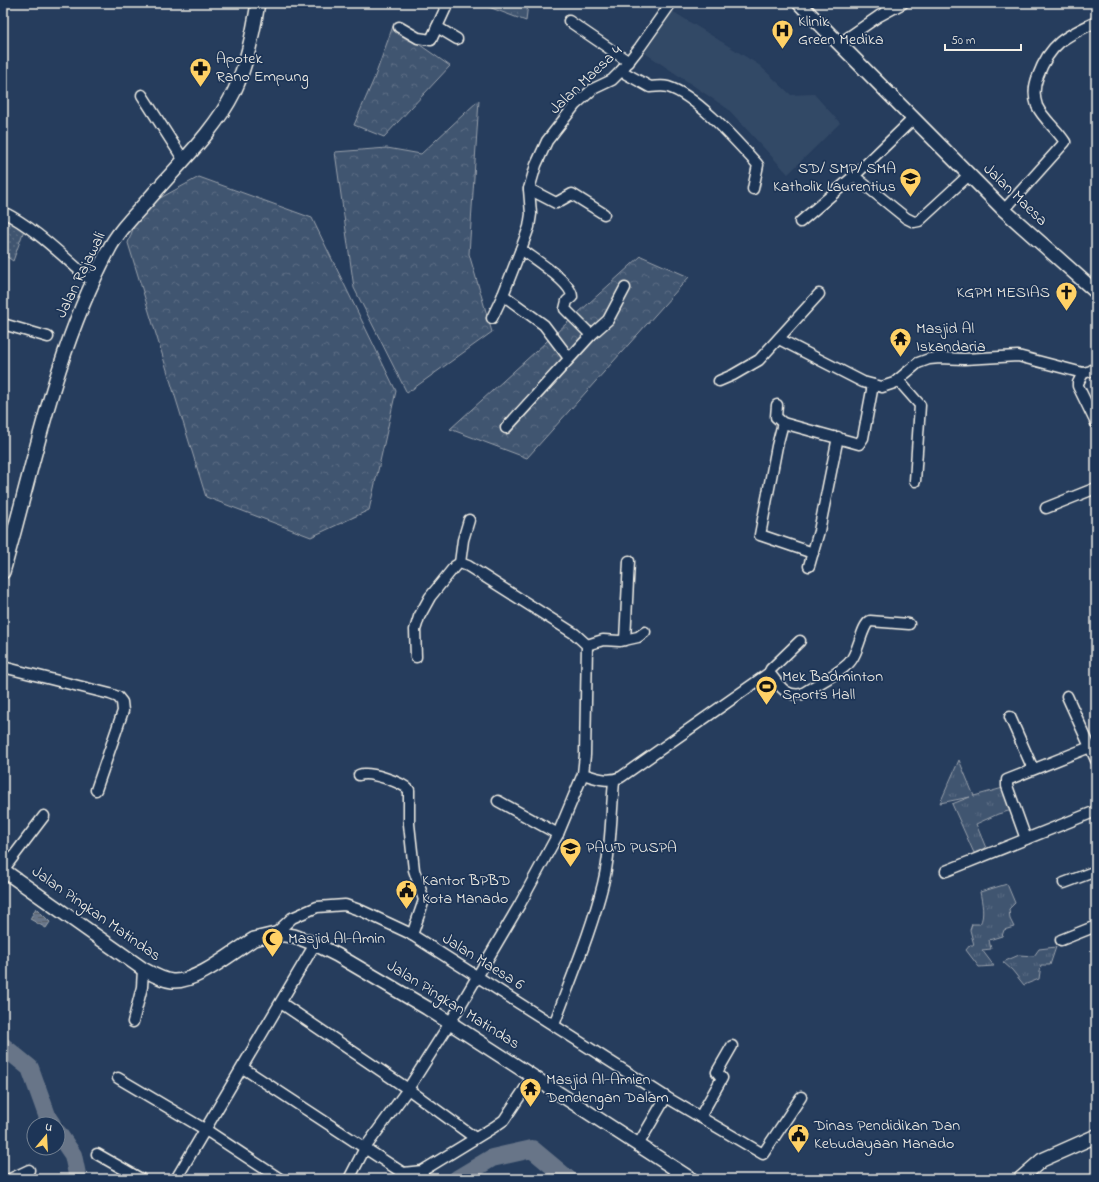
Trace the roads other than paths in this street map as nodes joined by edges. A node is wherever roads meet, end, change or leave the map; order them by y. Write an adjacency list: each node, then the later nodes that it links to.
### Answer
1 (258, 3): 16 (street, Jalan Rajawali)
2 (448, 3): 9 (street)
3 (671, 3): 12 (street, Jalan Maesa 4)
4 (799, 3): 11 (street, Jalan Maesa)
5 (904, 3): 11 (street)
6 (569, 21): 12 (street)
7 (1096, 22): 21 (street)
8 (399, 27): 9 (street)
9 (437, 28): 10 (street)
10 (456, 39)
11 (840, 43): 15 (street, Jalan Maesa)
12 (629, 62): 13 (street, Jalan Maesa 4)
13 (621, 71): 19 (street, Jalan Maesa 4); 20 (street)
14 (142, 95): 16 (street)
15 (914, 118): 17 (street, Jalan Maesa); 18 (street)
16 (183, 159): 26 (street, Jalan Rajawali)
17 (969, 175): 18 (street); 21 (street, Jalan Maesa)
18 (854, 176): 24 (street)
19 (529, 189): 23 (street); 25 (street, Jalan Maesa 4)
20 (753, 189)
21 (1004, 210): 28 (street, Jalan Maesa)
22 (3, 212): 26 (street)
23 (604, 214)
24 (800, 222)
25 (521, 248): 30 (street, Jalan Maesa 4); 33 (street)
26 (92, 281): 55 (street, Jalan Rajawali)
27 (625, 288): 33 (street)
28 (1096, 292)
29 (819, 294): 35 (street)
30 (503, 295): 31 (street, Jalan Maesa 4); 36 (street)
31 (492, 318)
32 (3, 324): 34 (street)
33 (591, 335): 36 (street)
34 (48, 336)
35 (779, 339): 40 (street); 41 (street)
36 (569, 358): 45 (street)
37 (1096, 367): 38 (street)
38 (1083, 373): 39 (street); 44 (street)
39 (898, 380): 41 (street); 47 (street)
40 (719, 381)
41 (873, 385): 46 (street)
42 (777, 406): 43 (street)
43 (783, 423): 46 (street); 51 (street)
44 (1096, 423)
45 (506, 428)
46 (838, 437): 51 (street)
47 (915, 481)
48 (1096, 488): 49 (street)
49 (1046, 508)
50 (469, 520): 53 (street)
51 (813, 553): 54 (street)
52 (629, 561): 58 (street)
53 (460, 563): 60 (street); 61 (street)
54 (809, 566)
55 (3, 572)
56 (909, 624): 63 (street)
57 (645, 632): 58 (street)
58 (625, 640): 60 (street)
59 (800, 641): 63 (street)
60 (587, 645): 69 (street)
61 (416, 657)
62 (3, 667): 72 (street)
63 (769, 673): 71 (street)
64 (1067, 696): 66 (street)
65 (1010, 717): 68 (street)
66 (1090, 747): 67 (street); 68 (street)
67 (1096, 760)
68 (1033, 769): 77 (street)
69 (583, 774): 71 (street); 76 (street)
70 (359, 775): 84 (street)
71 (614, 781): 92 (street)
72 (96, 790)
73 (498, 801): 76 (street)
74 (1096, 811): 77 (street)
75 (44, 816): 78 (street)
76 (558, 834): 88 (street)
77 (1026, 839): 79 (street)
78 (3, 870): 87 (street, Jalan Pingkan Matindas)
79 (946, 871)
80 (1096, 871): 81 (street)
81 (1064, 883)
82 (1096, 926): 85 (street)
83 (275, 934): 84 (street, Jalan Maesa 6); 86 (street, Jalan Pingkan Matindas); 87 (street, Jalan Pingkan Matindas)
84 (412, 935): 88 (street, Jalan Maesa 6)
85 (1061, 940)
86 (315, 944): 89 (street); 91 (street, Jalan Pingkan Matindas)
87 (143, 969): 90 (street)
88 (477, 976): 91 (street); 92 (street, Jalan Maesa 6)
89 (280, 1004): 94 (street); 97 (street)
90 (133, 1022)
91 (450, 1023): 96 (street, Jalan Pingkan Matindas); 97 (street)
92 (554, 1025): 98 (street, Jalan Maesa 6)
93 (732, 1046): 100 (street)
94 (243, 1068): 101 (street); 105 (street)
95 (118, 1078): 101 (street)
96 (532, 1078): 103 (street); 104 (street, Jalan Pingkan Matindas)
97 (408, 1089): 103 (street); 105 (street)
98 (666, 1097): 100 (street, Jalan Maesa 6); 104 (street)
99 (801, 1097): 100 (street, Jalan Maesa 6)
100 (700, 1117)
101 (206, 1130): 111 (street); 112 (street)
102 (1096, 1136): 115 (street)
103 (475, 1138): 105 (street)
104 (638, 1145): 108 (street, Jalan Pingkan Matindas)
105 (365, 1148): 113 (street)
106 (96, 1154): 110 (street)
107 (30, 1170): 109 (street)
108 (674, 1175): 114 (street, Jalan Pingkan Matindas)
109 (10, 1179)
110 (141, 1179)
111 (176, 1179)
112 (280, 1179)
113 (349, 1179)
114 (691, 1179)
115 (1020, 1179)

